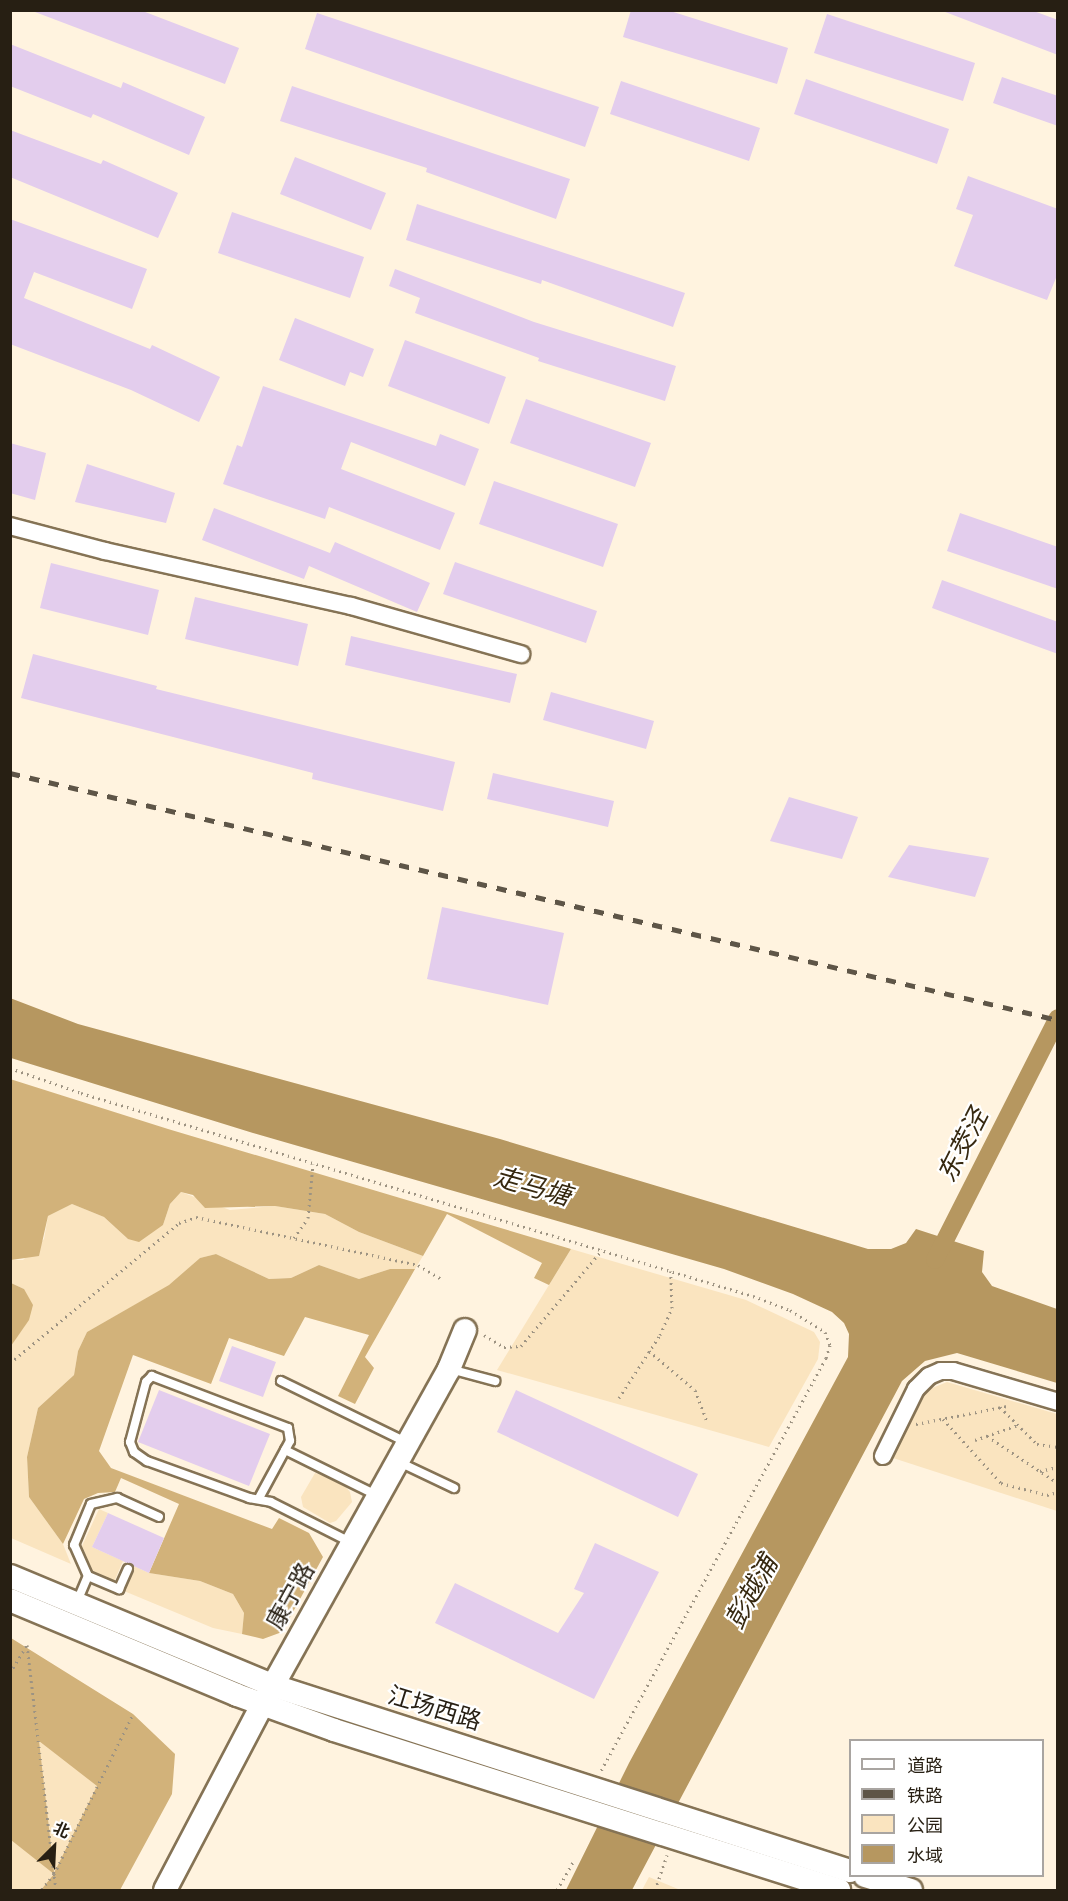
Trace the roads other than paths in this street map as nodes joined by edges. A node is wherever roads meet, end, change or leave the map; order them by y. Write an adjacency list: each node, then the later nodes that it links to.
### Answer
1 (10, 526): 2 (street)
2 (521, 654)
3 (465, 1330): 4 (main road, 康宁路)
4 (449, 1369): 6 (lane); 9 (main road, 康宁路)
5 (281, 1381): 9 (lane)
6 (495, 1381)
7 (1058, 1402): 10 (street)
8 (285, 1450): 12 (lane); 13 (lane); 13 (lane)
9 (403, 1452): 11 (lane); 12 (main road, 康宁路)
10 (883, 1456)
11 (454, 1488)
12 (380, 1497): 15 (main road, 康宁路)
13 (259, 1498): 15 (lane)
14 (159, 1517): 18 (lane)
15 (352, 1544): 21 (main road, 康宁路)
16 (128, 1569): 18 (lane)
17 (10, 1576): 20 (main road, 江场西路)
18 (88, 1576): 20 (lane)
19 (10, 1600): 22 (main road, 江场西路)
20 (76, 1604): 21 (main road, 江场西路)
21 (274, 1686): 22 (main road, 康宁路); 23 (main road, 江场西路)
22 (262, 1705): 25 (main road, 康宁路); 26 (main road, 江场西路)
23 (849, 1871)
24 (871, 1877): 27 (main road)
25 (165, 1890)
26 (839, 1890)
27 (910, 1890)

